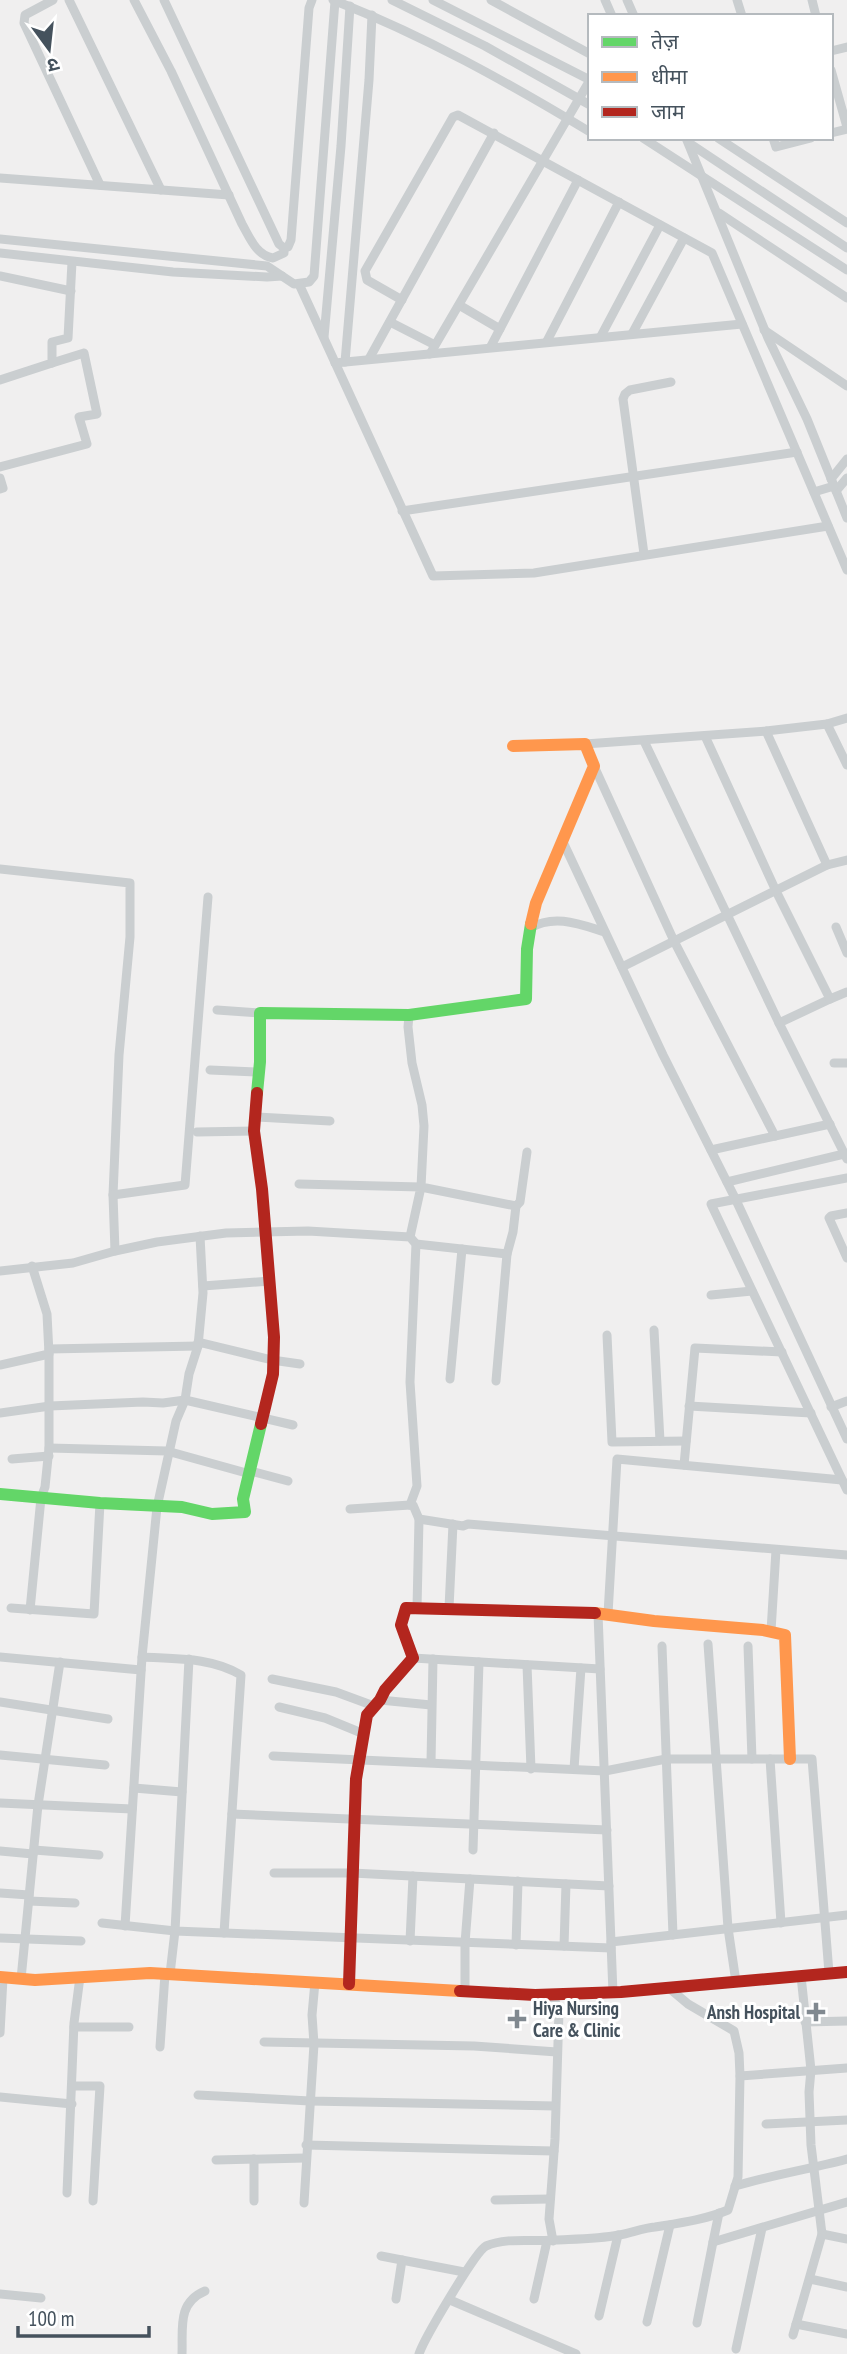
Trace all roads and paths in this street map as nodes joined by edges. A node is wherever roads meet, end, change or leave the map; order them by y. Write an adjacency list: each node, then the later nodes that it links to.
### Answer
1 (53, 0): 31 (street)
2 (69, 0): 32 (street)
3 (134, 0): 33 (street)
4 (164, 0): 41 (street)
5 (312, 0): 41 (street)
6 (334, 0): 10 (street); 47 (street)
7 (392, 0): 16 (street)
8 (433, 0): 14 (street)
9 (491, 0): 12 (street)
10 (350, 6): 11 (street); 58 (street)
11 (372, 15): 18 (street); 63 (street)
12 (588, 53)
13 (833, 77): 19 (street)
14 (588, 79)
15 (588, 84): 16 (street)
16 (580, 99): 17 (street); 18 (street)
17 (588, 104)
18 (568, 119): 20 (street); 27 (street)
19 (847, 128)
20 (588, 131)
21 (494, 133): 27 (street); 50 (street); 50 (street)
22 (646, 140): 28 (street)
23 (685, 140): 28 (street); 40 (street)
24 (721, 140): 36 (street)
25 (774, 140): 26 (street)
26 (803, 140)
27 (544, 161): 30 (street); 51 (street)
28 (702, 176): 35 (street); 44 (street)
29 (0, 178): 31 (street)
30 (578, 180): 34 (street); 54 (street)
31 (100, 185): 32 (street)
32 (161, 190): 33 (street)
33 (229, 195): 41 (street)
34 (619, 202): 37 (street); 59 (street)
35 (718, 212): 49 (street); 55 (street)
36 (847, 223)
37 (660, 225): 38 (street); 57 (street)
38 (684, 238): 53 (street); 56 (street)
39 (0, 239): 46 (street)
40 (847, 248)
41 (284, 250): 46 (street)
42 (0, 253): 43 (street)
43 (72, 261): 46 (street); 48 (street)
44 (847, 270)
45 (0, 276): 48 (street)
46 (284, 276): 47 (street)
47 (299, 284): 58 (street)
48 (71, 291): 64 (street)
49 (847, 298)
50 (402, 300): 52 (street)
51 (459, 306): 54 (street); 61 (street)
52 (390, 322): 61 (street); 62 (street)
53 (741, 324): 56 (street); 68 (street)
54 (500, 329): 60 (street)
55 (764, 330): 67 (street); 74 (street)
56 (632, 334): 57 (street)
57 (601, 337): 59 (street)
58 (324, 339): 63 (street)
59 (547, 341): 60 (street)
60 (491, 346): 61 (street)
61 (433, 349): 62 (street)
62 (369, 359): 63 (street)
63 (340, 362): 77 (street)
64 (52, 363): 65 (street); 70 (street)
65 (0, 380)
66 (671, 382): 71 (street)
67 (847, 386)
68 (797, 452): 71 (street); 76 (street)
69 (847, 459): 74 (street)
70 (0, 467)
71 (634, 477): 77 (street); 80 (street)
72 (0, 478): 75 (street)
73 (847, 478): 74 (street)
74 (834, 485): 76 (street); 78 (street)
75 (0, 489)
76 (814, 492): 79 (street)
77 (402, 511): 80 (street)
78 (847, 518)
79 (828, 526): 80 (street); 81 (street)
80 (644, 554)
81 (847, 570)
82 (847, 718): 83 (street)
83 (827, 724): 84 (street); 89 (street)
84 (766, 731): 85 (street); 93 (street)
85 (705, 736): 86 (street); 95 (street)
86 (644, 741): 87 (street); 97 (street)
87 (585, 744): 88 (street); 90 (street)
88 (513, 746)
89 (847, 765)
90 (594, 766): 91 (street); 101 (street)
91 (563, 842): 99 (street); 100 (street)
92 (847, 860): 93 (street)
93 (828, 865): 95 (street)
94 (0, 869): 127 (street)
95 (776, 891): 97 (street); 105 (street)
96 (208, 897): 127 (street)
97 (727, 915): 101 (street); 109 (street)
98 (836, 927): 102 (street)
99 (530, 928): 100 (street); 108 (street)
100 (605, 932): 103 (street)
101 (674, 941): 103 (street); 119 (street)
102 (847, 953)
103 (622, 967): 120 (street)
104 (847, 992): 105 (street)
105 (830, 999): 109 (street)
106 (217, 1010): 107 (street)
107 (260, 1013): 108 (street); 113 (street)
108 (409, 1014): 126 (street)
109 (779, 1023): 116 (street)
110 (834, 1063): 111 (street)
111 (847, 1063)
112 (211, 1070): 113 (street)
113 (258, 1072): 114 (street)
114 (257, 1117): 115 (street); 117 (street)
115 (330, 1121)
116 (830, 1124): 119 (street); 122 (street)
117 (254, 1131): 118 (street); 131 (street)
118 (197, 1132)
119 (775, 1136): 120 (street)
120 (711, 1150): 124 (street)
121 (527, 1152): 129 (street)
122 (846, 1157): 124 (street)
123 (847, 1178): 128 (street)
124 (727, 1182): 128 (street)
125 (299, 1184): 126 (street)
126 (421, 1187): 129 (street); 133 (street)
127 (113, 1195): 135 (street)
128 (735, 1198): 142 (street); 158 (street)
129 (516, 1206): 136 (street)
130 (847, 1213): 137 (street)
131 (264, 1231): 132 (street); 133 (street); 140 (street)
132 (200, 1236): 135 (street); 141 (street)
133 (413, 1240): 134 (street); 177 (street)
134 (462, 1249): 136 (street); 152 (street)
135 (115, 1251): 138 (street)
136 (507, 1254): 153 (street)
137 (847, 1258)
138 (32, 1266): 139 (street); 147 (street)
139 (0, 1271)
140 (270, 1280): 141 (street); 149 (street)
141 (203, 1286): 146 (street)
142 (752, 1291): 143 (street); 148 (street)
143 (711, 1295)
144 (654, 1330): 164 (street)
145 (607, 1335): 164 (street)
146 (198, 1344): 147 (street); 149 (street); 154 (street)
147 (49, 1352): 151 (street); 156 (street)
148 (782, 1352): 157 (street); 160 (street)
149 (272, 1360): 150 (street); 161 (street)
150 (300, 1364)
151 (0, 1365)
152 (450, 1379)
153 (496, 1381)
154 (185, 1399): 156 (street); 161 (street); 166 (street)
155 (847, 1401): 158 (street)
156 (50, 1406): 159 (street); 167 (street)
157 (689, 1406): 160 (street); 165 (street)
158 (831, 1407): 163 (street)
159 (0, 1413)
160 (811, 1413): 171 (street)
161 (261, 1418): 162 (street); 170 (street)
162 (293, 1425)
163 (847, 1439)
164 (660, 1441): 165 (street)
165 (686, 1441): 169 (street)
166 (170, 1451): 167 (street); 170 (street); 178 (street)
167 (49, 1452): 168 (street); 175 (street)
168 (12, 1459)
169 (684, 1465): 171 (street); 182 (street)
170 (250, 1473): 172 (street); 178 (street)
171 (842, 1480): 173 (street)
172 (288, 1481)
173 (847, 1490)
174 (0, 1494): 175 (street)
175 (41, 1498): 176 (street); 188 (street)
176 (100, 1503): 178 (street); 188 (street)
177 (410, 1505): 179 (street); 180 (street)
178 (157, 1507): 195 (street)
179 (350, 1509)
180 (419, 1519): 181 (street); 186 (street)
181 (453, 1524): 182 (street); 187 (street)
182 (612, 1537): 183 (street); 189 (street)
183 (776, 1550): 184 (street); 190 (street)
184 (847, 1555)
185 (11, 1608): 188 (street)
186 (417, 1608): 187 (street); 196 (street)
187 (449, 1608): 189 (street)
188 (30, 1610)
189 (603, 1614): 190 (street); 204 (street)
190 (771, 1631): 220 (street)
191 (708, 1644): 217 (street)
192 (662, 1646): 216 (street)
193 (748, 1646): 218 (street)
194 (0, 1657): 199 (street)
195 (142, 1657): 197 (street); 203 (street)
196 (413, 1658): 198 (street); 207 (street)
197 (189, 1659): 229 (street); 233 (street)
198 (433, 1659): 200 (street); 208 (street)
199 (60, 1662): 203 (street); 210 (street)
200 (479, 1662): 201 (street); 224 (street)
201 (527, 1665): 202 (street); 225 (street)
202 (581, 1668): 204 (street); 226 (street)
203 (141, 1670): 228 (street)
204 (600, 1670): 227 (street)
205 (272, 1679): 207 (street)
206 (0, 1702): 210 (street)
207 (377, 1703): 208 (street); 212 (street)
208 (431, 1705): 222 (street)
209 (279, 1707): 212 (street)
210 (52, 1710): 211 (street); 221 (street)
211 (108, 1719)
212 (364, 1734): 215 (street)
213 (0, 1755): 221 (street)
214 (273, 1756): 215 (street)
215 (359, 1759): 222 (street); 234 (street)
216 (666, 1759): 217 (street); 227 (street); 259 (street)
217 (716, 1759): 218 (street); 256 (street)
218 (752, 1759): 219 (street)
219 (770, 1759): 220 (street); 254 (street)
220 (790, 1759): 252 (street)
221 (45, 1760): 223 (street); 231 (street)
222 (431, 1762): 224 (street)
223 (104, 1765)
224 (474, 1765): 225 (street); 235 (street)
225 (531, 1769): 226 (street)
226 (575, 1769): 227 (street)
227 (605, 1771): 236 (street)
228 (134, 1788): 229 (street); 232 (street)
229 (182, 1792): 257 (street)
230 (0, 1803): 231 (street)
231 (38, 1805): 232 (street); 239 (street)
232 (132, 1810): 255 (street)
233 (232, 1814): 234 (street); 258 (street)
234 (355, 1821): 235 (street); 242 (street)
235 (474, 1824): 236 (street); 237 (street)
236 (607, 1830): 247 (street)
237 (472, 1850)
238 (0, 1851): 239 (street)
239 (33, 1852): 240 (street); 249 (street)
240 (99, 1855)
241 (274, 1873): 242 (street)
242 (352, 1873): 243 (street); 261 (street)
243 (413, 1876): 244 (street); 264 (street)
244 (470, 1879): 245 (street); 265 (street)
245 (518, 1881): 246 (street); 266 (street)
246 (566, 1884): 247 (street); 268 (street)
247 (609, 1886): 267 (street)
248 (0, 1893): 249 (street)
249 (29, 1898): 250 (street); 262 (street)
250 (75, 1903)
251 (847, 1915): 252 (street)
252 (825, 1918): 254 (street); 270 (street)
253 (102, 1923): 255 (street)
254 (781, 1923): 256 (street)
255 (125, 1926): 257 (street)
256 (728, 1928): 259 (street); 277 (street)
257 (175, 1931): 258 (street); 271 (street)
258 (224, 1933): 261 (street)
259 (673, 1934): 267 (street)
260 (0, 1938): 262 (street)
261 (351, 1938): 264 (street); 278 (street)
262 (25, 1940): 263 (street); 275 (street)
263 (81, 1941)
264 (410, 1941): 265 (street)
265 (465, 1943): 266 (street); 280 (street)
266 (516, 1945): 268 (street)
267 (611, 1945): 268 (street); 281 (street)
268 (564, 1947)
269 (847, 1972): 270 (street)
270 (829, 1973): 272 (street)
271 (167, 1974): 273 (street); 276 (street); 290 (street)
272 (800, 1976): 277 (street); 284 (street)
273 (80, 1977): 275 (street); 286 (street)
274 (1, 1978): 275 (street); 287 (street)
275 (21, 1979)
276 (315, 1982): 278 (street); 289 (street)
277 (736, 1982): 279 (street)
278 (349, 1984): 280 (street)
279 (669, 1988): 281 (street); 294 (street)
280 (465, 1991): 282 (street)
281 (613, 1993): 282 (street)
282 (552, 1994): 291 (street)
283 (847, 2021): 284 (street)
284 (805, 2022): 293 (street)
285 (129, 2027): 286 (street)
286 (74, 2028): 295 (street)
287 (0, 2033)
288 (264, 2042): 289 (street)
289 (314, 2044): 291 (street); 298 (street)
290 (160, 2047)
291 (557, 2052): 300 (street)
292 (847, 2068): 293 (street)
293 (811, 2070): 294 (street); 302 (street)
294 (740, 2076): 311 (street)
295 (72, 2086): 299 (street); 315 (street)
296 (198, 2095): 298 (street)
297 (0, 2097): 299 (street)
298 (310, 2101): 300 (street); 304 (street)
299 (72, 2104): 312 (street)
300 (555, 2106): 305 (street)
301 (847, 2120): 302 (street)
302 (811, 2121): 303 (street); 310 (street)
303 (766, 2124)
304 (306, 2145): 305 (street); 306 (street)
305 (554, 2151): 313 (street)
306 (305, 2158): 307 (street); 318 (street)
307 (254, 2159): 309 (street); 316 (street)
308 (847, 2159): 310 (street)
309 (216, 2160)
310 (813, 2168): 311 (street); 319 (street)
311 (735, 2186): 320 (street)
312 (67, 2193)
313 (550, 2199): 314 (street); 326 (street)
314 (495, 2200)
315 (93, 2201)
316 (254, 2201)
317 (847, 2202): 319 (street)
318 (304, 2203)
319 (821, 2211): 322 (street); 323 (street)
320 (719, 2214): 321 (street); 327 (street)
321 (670, 2225): 324 (street); 340 (street)
322 (762, 2228): 327 (street); 345 (street)
323 (822, 2234): 325 (street); 331 (street)
324 (618, 2235): 326 (street); 339 (street)
325 (847, 2239)
326 (550, 2241): 330 (street); 337 (street)
327 (713, 2242): 341 (street)
328 (381, 2256): 329 (street)
329 (402, 2260): 330 (street); 336 (street)
330 (464, 2272): 338 (street)
331 (810, 2278): 332 (street); 342 (street)
332 (847, 2287)
333 (205, 2291): 346 (street)
334 (0, 2294): 335 (street)
335 (41, 2298)
336 (396, 2299)
337 (534, 2299)
338 (450, 2300): 347 (street); 348 (street)
339 (599, 2316)
340 (647, 2322)
341 (697, 2323)
342 (796, 2324): 343 (street); 344 (street)
343 (847, 2334)
344 (793, 2335)
345 (736, 2349)
346 (181, 2354)
347 (419, 2354)
348 (576, 2354)

